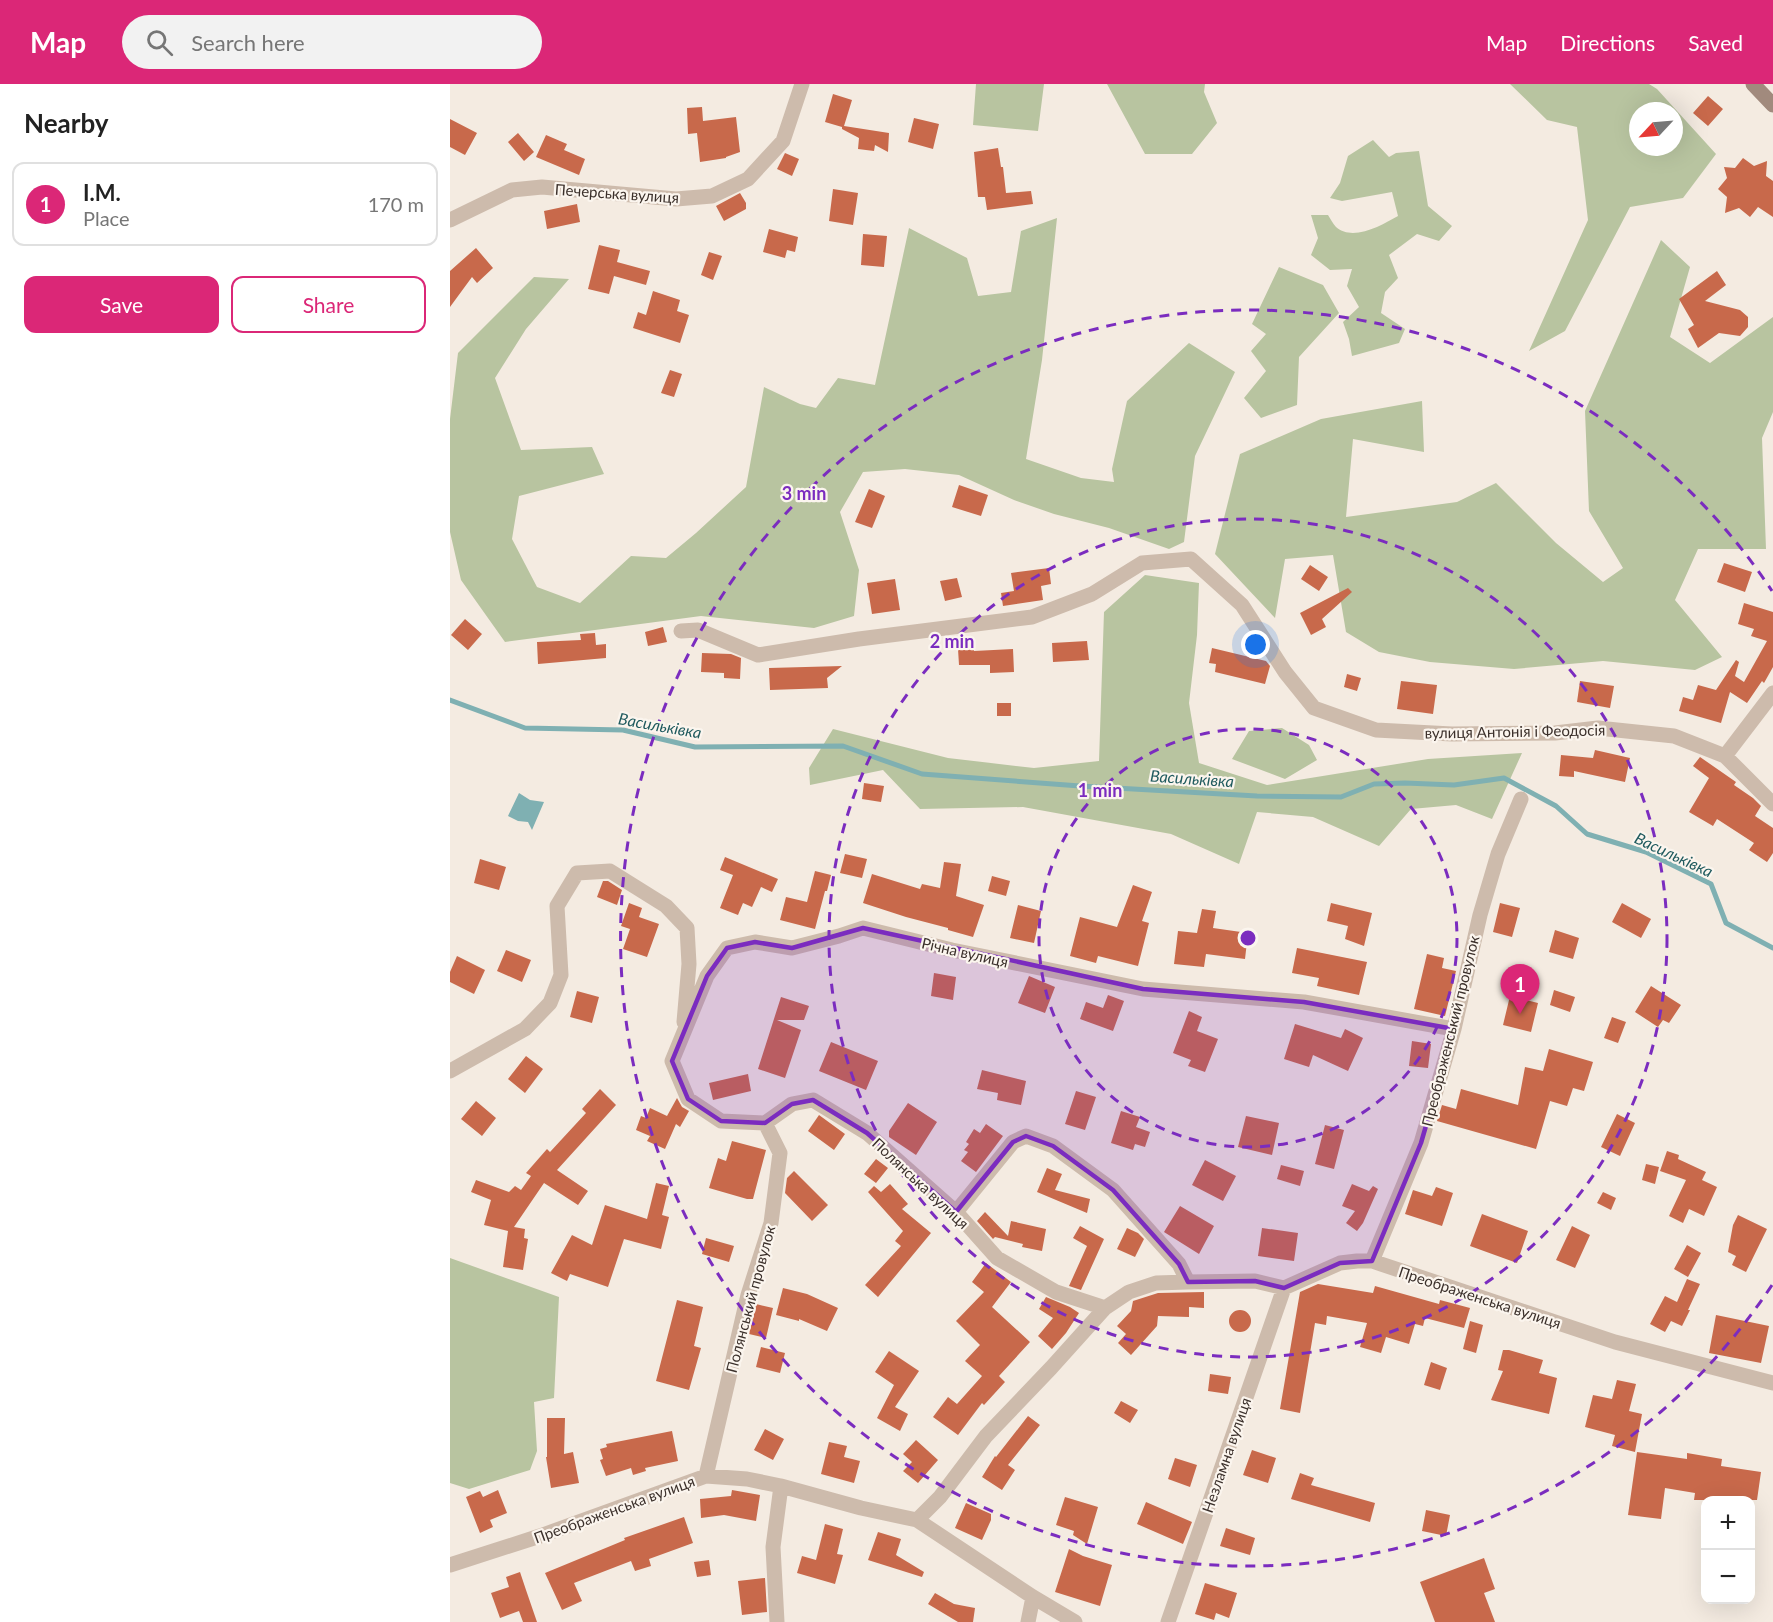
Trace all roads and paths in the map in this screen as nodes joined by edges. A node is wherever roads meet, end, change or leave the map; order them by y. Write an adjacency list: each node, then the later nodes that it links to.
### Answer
1 (802, 84): 4 (street, Печерська вулиця)
2 (1753, 84): 3 (main road)
3 (1773, 105)
4 (450, 220)
5 (681, 631): 7 (street, вулиця Антонія і Феодосія)
6 (1773, 693): 7 (street)
7 (1725, 756): 9 (street, вулиця Антонія і Феодосія)
8 (1521, 799): 10 (street, Преображенський провулок)
9 (1773, 804)
10 (1454, 1029): 11 (street, Річна вулиця); 15 (street, Преображенський провулок)
11 (682, 1038): 12 (street); 13 (street, Річна вулиця)
12 (450, 1071)
13 (765, 1123): 14 (street, Полянська вулиця); 20 (street, Полянський провулок)
14 (956, 1212): 16 (street); 18 (street, Полянська вулиця)
15 (1372, 1261): 17 (street, Преображенська вулиця); 19 (street, Преображенська вулиця)
16 (1188, 1282): 17 (street); 18 (street)
17 (1284, 1288): 28 (street, Незламна вулиця)
18 (1106, 1308): 22 (street)
19 (1773, 1383)
20 (705, 1476): 21 (street, Преображенська вулиця); 23 (street, Преображенська вулиця)
21 (781, 1485): 22 (street, Преображенська вулиця); 25 (street)
22 (918, 1520): 24 (street)
23 (450, 1565)
24 (1033, 1597): 26 (street); 27 (street)
25 (777, 1622)
26 (1028, 1622)
27 (1075, 1622)
28 (1168, 1622)

